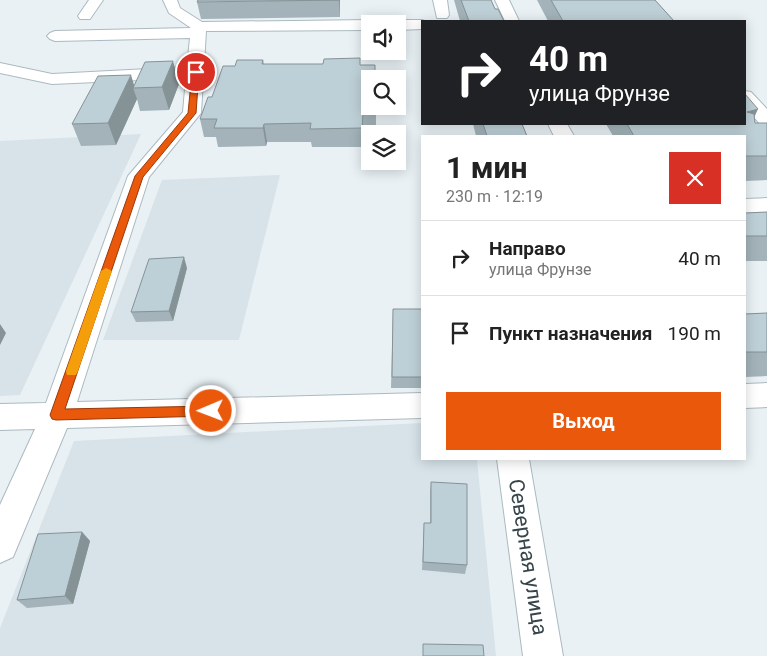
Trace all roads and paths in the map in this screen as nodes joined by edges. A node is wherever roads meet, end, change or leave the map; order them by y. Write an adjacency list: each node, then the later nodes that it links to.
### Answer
1 (96, 0): 6 (street)
2 (170, 0): 11 (street)
3 (440, 0): 5 (street)
4 (502, 0): 7 (street)
5 (442, 15)
6 (85, 16)
7 (512, 20)
8 (361, 25): 11 (street)
9 (406, 25): 10 (street)
10 (421, 25)
11 (198, 30): 12 (street); 14 (street)
12 (55, 36)
13 (0, 68): 14 (street)
14 (196, 72): 22 (street)
15 (746, 97): 16 (street)
16 (767, 120)
17 (767, 205): 18 (street)
18 (746, 206)
19 (767, 395): 20 (street)
20 (746, 396)
21 (421, 406): 22 (street)
22 (56, 415): 23 (street); 25 (street)
23 (0, 416)
24 (513, 460): 26 (street, Северная улица)
25 (0, 545)
26 (543, 656)

